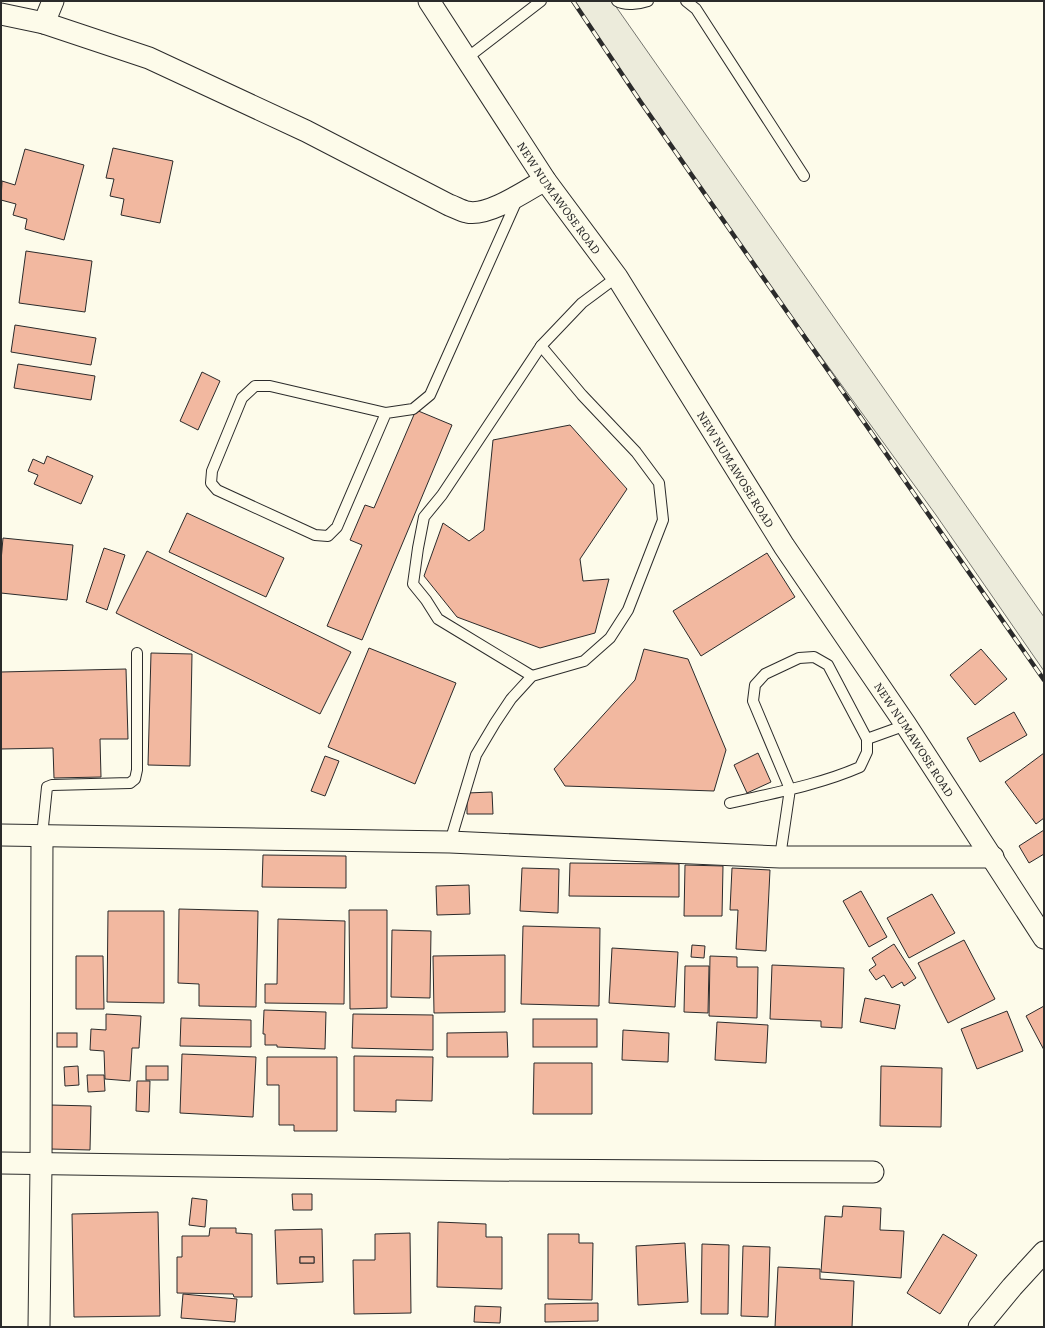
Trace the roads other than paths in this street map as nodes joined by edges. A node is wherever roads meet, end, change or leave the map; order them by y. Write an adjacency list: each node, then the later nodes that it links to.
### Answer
1 (53, 1): 8 (street)
2 (429, 1): 9 (street, NEW NUMAWOSE ROAD)
3 (541, 1): 9 (lane)
4 (617, 1): 5 (lane)
5 (648, 1)
6 (686, 1): 10 (lane)
7 (1, 14): 8 (street)
8 (44, 23): 12 (street)
9 (467, 58): 11 (street, NEW NUMAWOSE ROAD)
10 (804, 176)
11 (545, 180): 12 (street); 13 (street, NEW NUMAWOSE ROAD)
12 (520, 194): 15 (lane)
13 (617, 277): 14 (lane); 18 (street, NEW NUMAWOSE ROAD)
14 (541, 346): 17 (lane); 17 (lane)
15 (386, 413): 15 (lane)
16 (137, 653): 23 (lane)
17 (532, 676): 24 (lane)
18 (906, 725): 19 (lane); 26 (street, NEW NUMAWOSE ROAD)
19 (867, 739): 20 (lane); 20 (lane)
20 (790, 789): 21 (lane); 25 (lane)
21 (730, 803)
22 (1, 835): 23 (street)
23 (42, 836): 24 (street); 29 (street)
24 (450, 842): 25 (street)
25 (780, 857): 26 (street)
26 (992, 857): 27 (street, NEW NUMAWOSE ROAD)
27 (1044, 938)
28 (1, 1163): 29 (street)
29 (41, 1165): 30 (street); 32 (street)
30 (872, 1172)
31 (1044, 1252): 33 (street)
32 (39, 1327)
33 (979, 1327)

